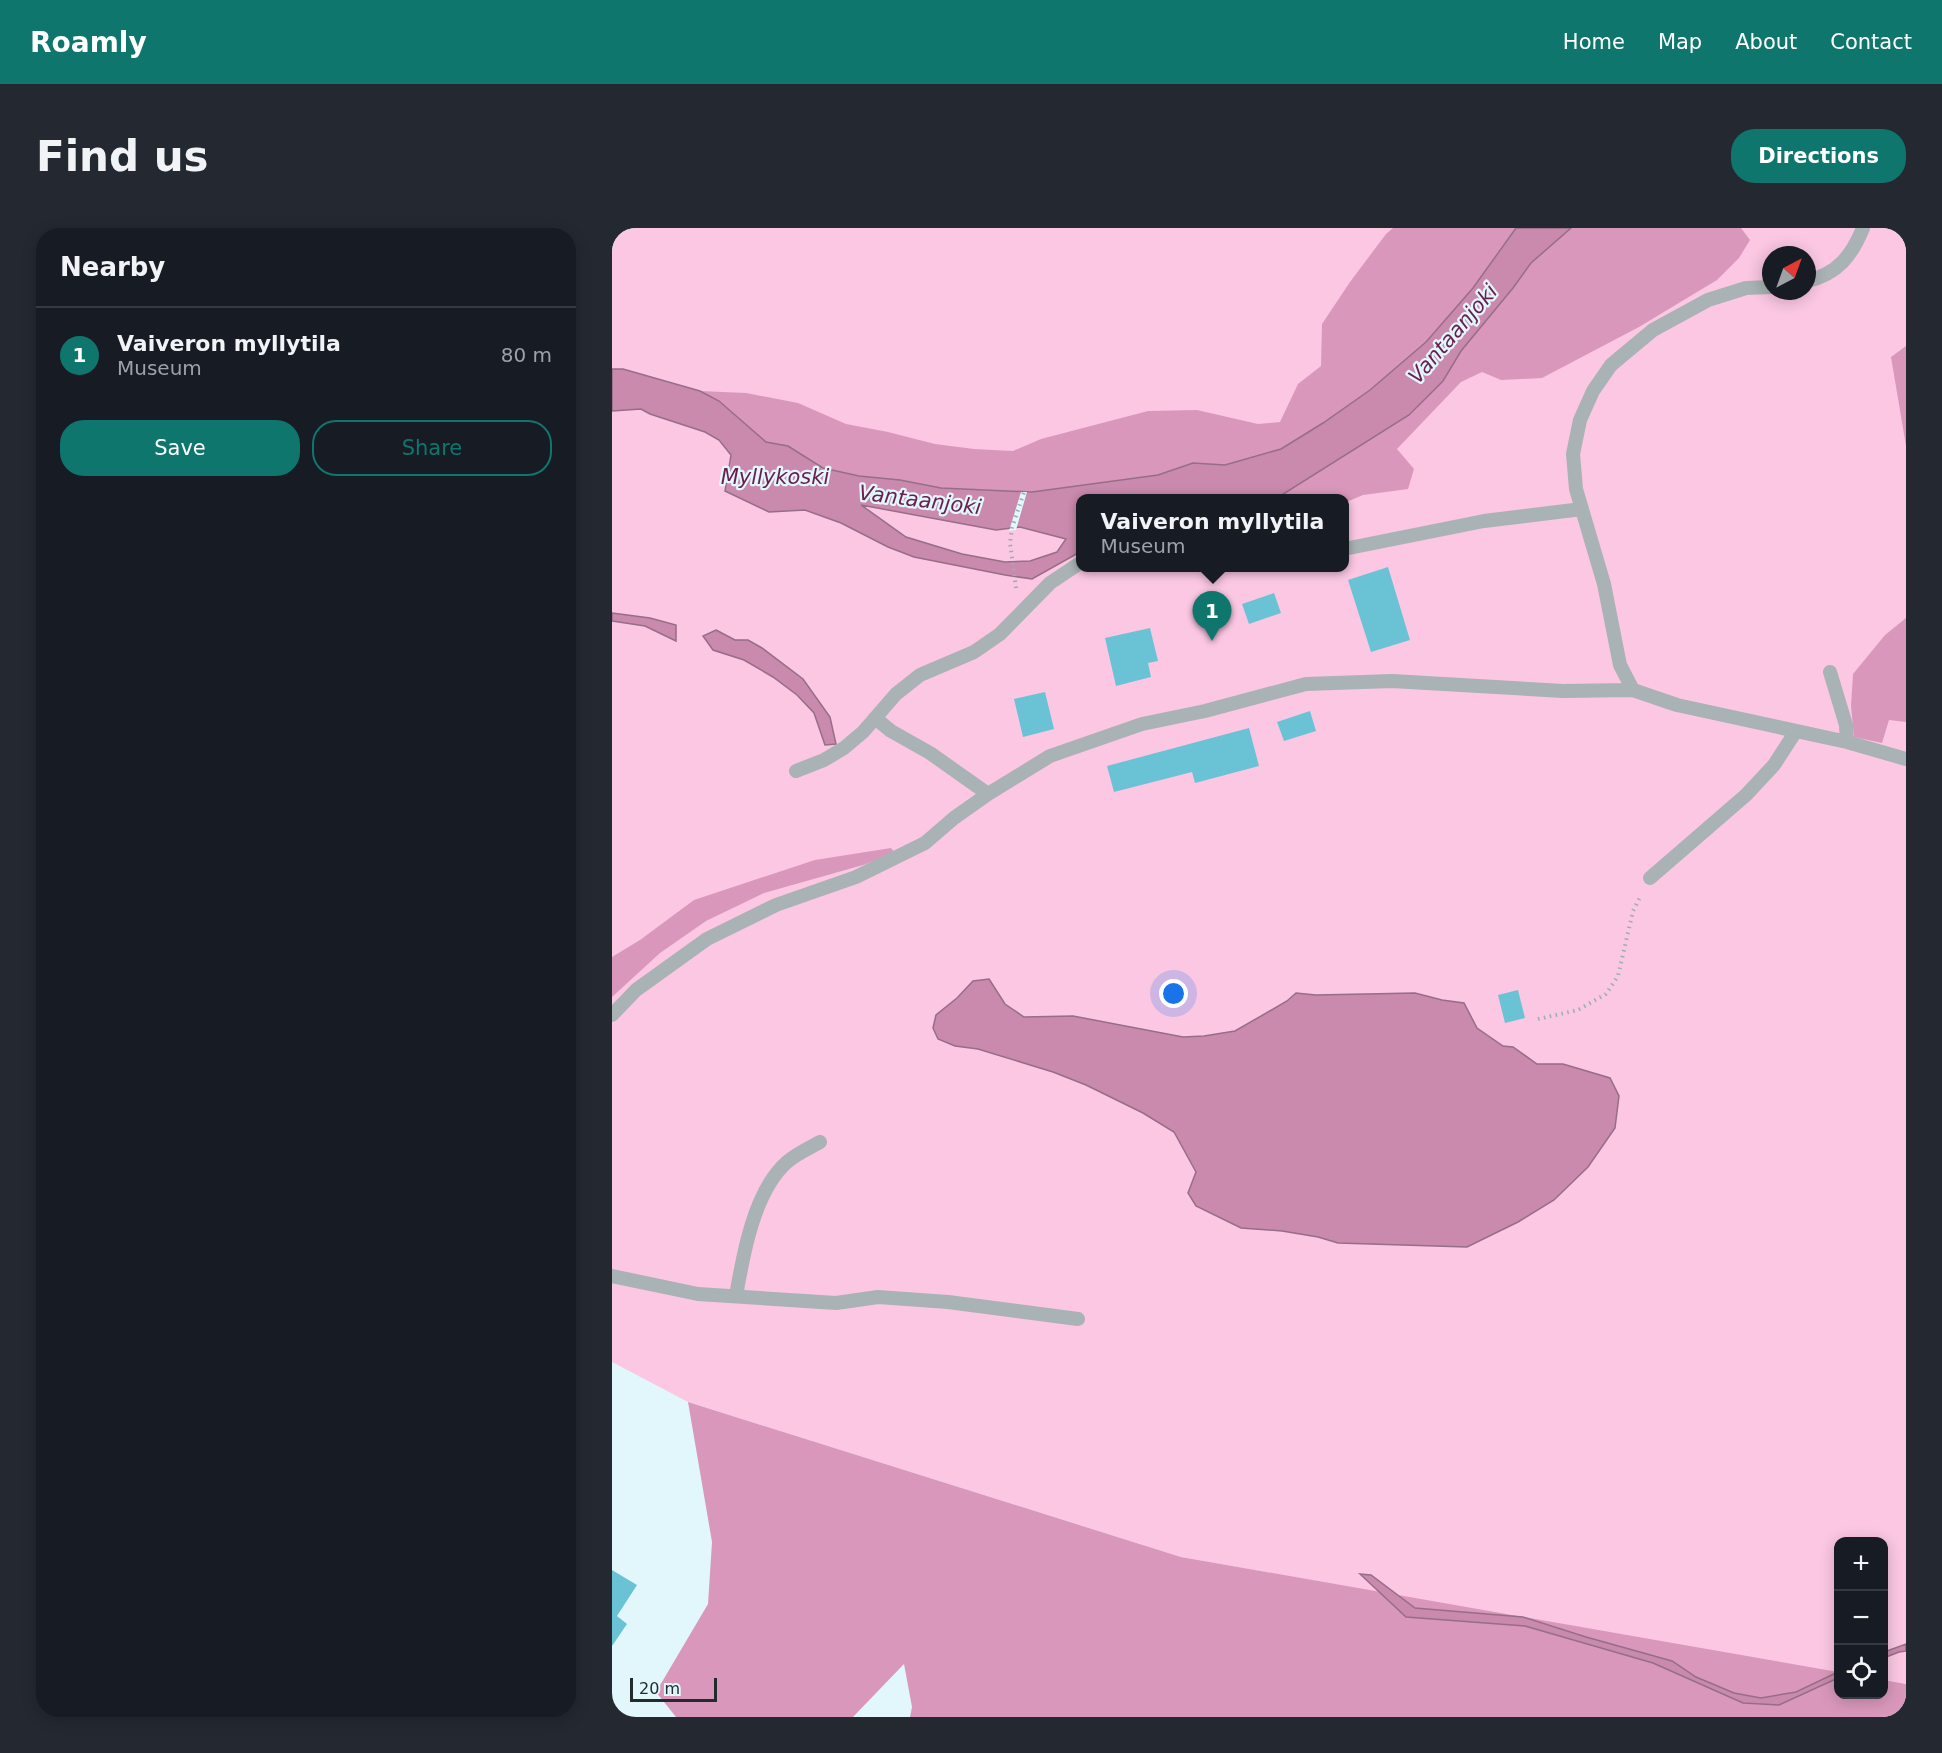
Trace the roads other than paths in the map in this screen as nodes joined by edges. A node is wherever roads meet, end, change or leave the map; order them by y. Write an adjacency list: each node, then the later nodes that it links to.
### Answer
1 (1863, 228): 2 (lane)
2 (1816, 280)
3 (1762, 287): 4 (lane)
4 (1582, 509): 5 (lane); 8 (lane)
5 (1349, 548)
6 (1076, 566): 9 (lane)
7 (1830, 672): 11 (lane)
8 (1633, 690): 10 (lane); 14 (lane)
9 (875, 718): 13 (lane); 14 (lane)
10 (1796, 731): 11 (lane); 15 (lane)
11 (1847, 742): 12 (lane)
12 (1906, 759)
13 (796, 771)
14 (988, 794): 16 (lane)
15 (1650, 878)
16 (612, 1015)
17 (820, 1142): 19 (lane)
18 (612, 1276): 19 (lane)
19 (736, 1296): 20 (lane)
20 (1077, 1318)

